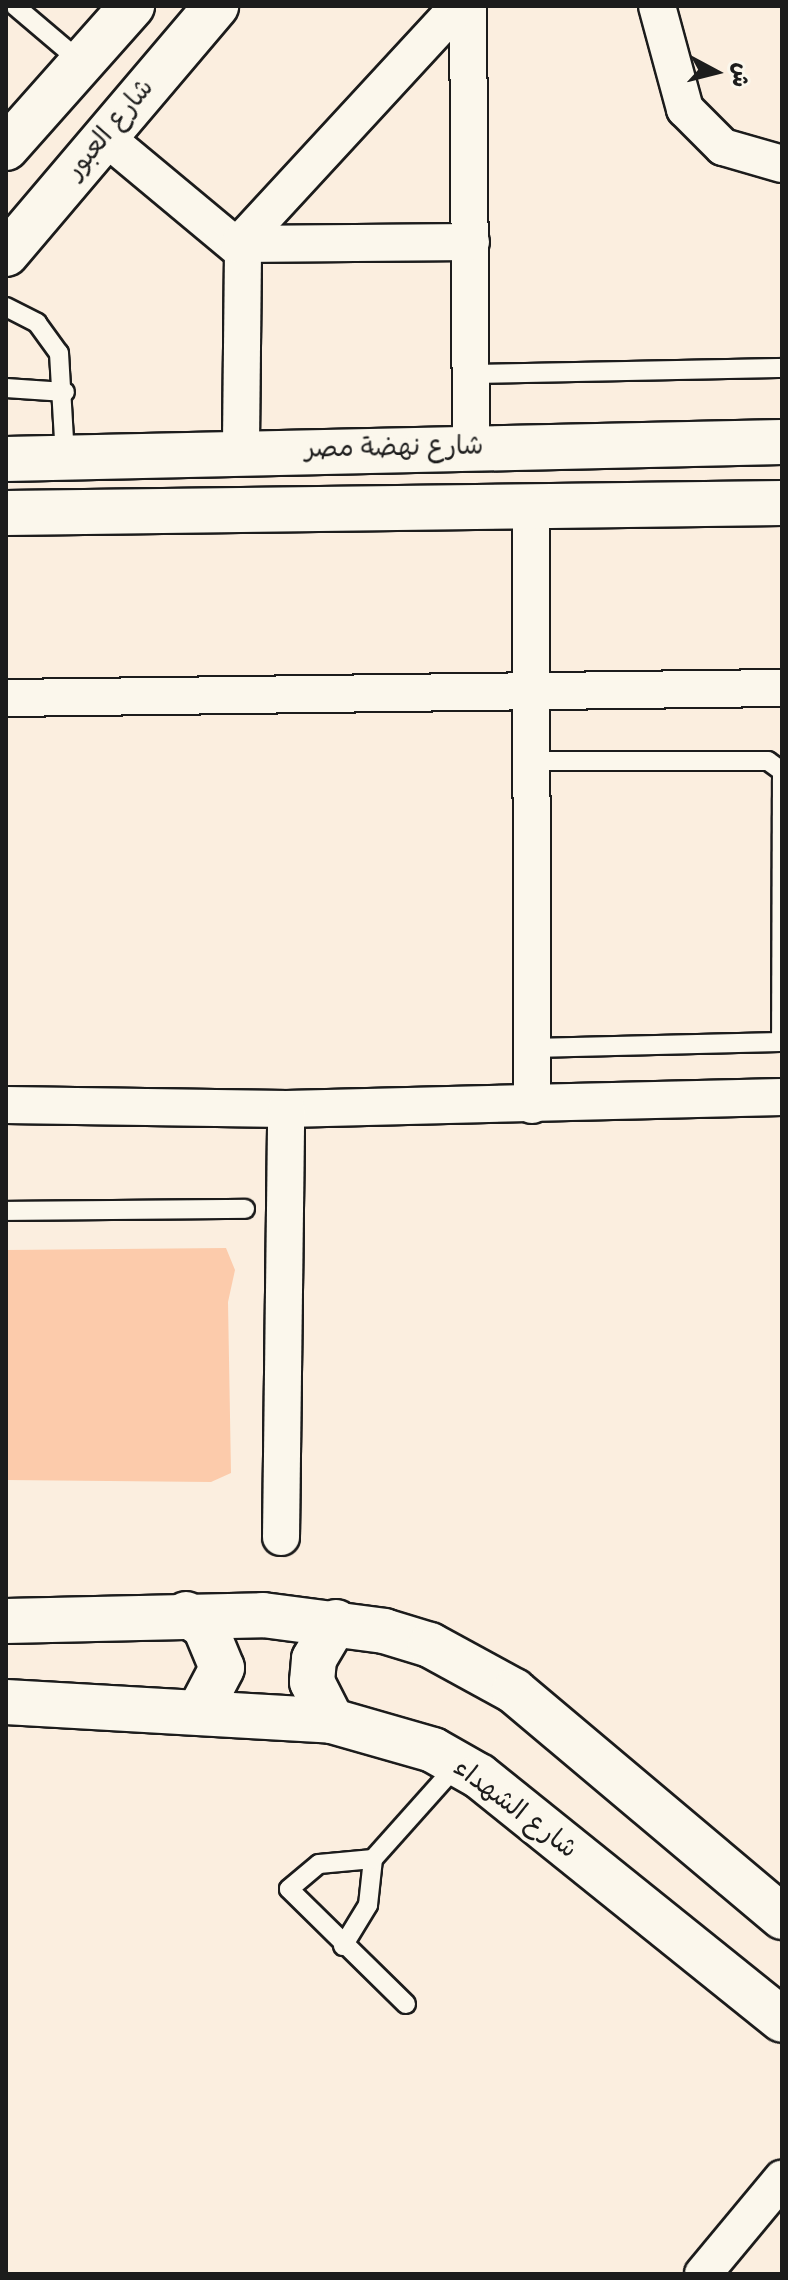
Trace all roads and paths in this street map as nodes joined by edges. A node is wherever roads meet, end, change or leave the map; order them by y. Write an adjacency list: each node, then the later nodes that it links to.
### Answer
1 (15, 6): 9 (lane)
2 (132, 6): 9 (main road)
3 (145, 6): 8 (main road)
4 (216, 6): 8 (main road, شارع العبور)
5 (459, 6): 14 (street)
6 (468, 6): 13 (street)
7 (657, 6): 12 (street)
8 (186, 40): 10 (main road, شارع العبور)
9 (81, 62): 11 (main road)
10 (104, 136): 14 (street); 15 (main road, شارع العبور)
11 (6, 148)
12 (782, 164)
13 (471, 242): 14 (street); 18 (street)
14 (239, 244): 23 (street)
15 (6, 254)
16 (6, 307): 20 (lane)
17 (782, 368): 18 (lane)
18 (471, 374): 22 (street)
19 (6, 388): 20 (lane)
20 (65, 392): 24 (lane)
21 (782, 442): 22 (main road, شارع نهضة مصر)
22 (471, 446): 23 (main road, شارع نهضة مصر)
23 (241, 452): 24 (main road, شارع نهضة مصر)
24 (65, 458): 25 (main road, شارع نهضة مصر)
25 (6, 459)
26 (782, 503): 27 (main road)
27 (531, 506): 28 (main road); 30 (street)
28 (6, 513)
29 (782, 688): 30 (street)
30 (529, 691): 31 (street); 32 (street)
31 (6, 698)
32 (529, 761): 33 (street); 33 (lane)
33 (531, 1048): 36 (street)
34 (782, 1097): 36 (street)
35 (6, 1105): 37 (street)
36 (532, 1105): 37 (street)
37 (286, 1109): 40 (street)
38 (245, 1209): 39 (lane)
39 (6, 1211)
40 (281, 1537)
41 (186, 1614): 42 (main road); 43 (main road); 45 (main road)
42 (6, 1621)
43 (336, 1622): 46 (main road); 49 (main road)
44 (6, 1702): 45 (main road, شارع الشهداء)
45 (201, 1708): 46 (main road, شارع الشهداء)
46 (332, 1721): 47 (main road, شارع الشهداء)
47 (458, 1764): 48 (lane); 52 (main road, شارع الشهداء)
48 (373, 1859): 50 (lane); 50 (lane)
49 (782, 1917)
50 (343, 1946): 51 (lane)
51 (406, 2004)
52 (782, 2020)
53 (782, 2179): 54 (street)
54 (703, 2274)

